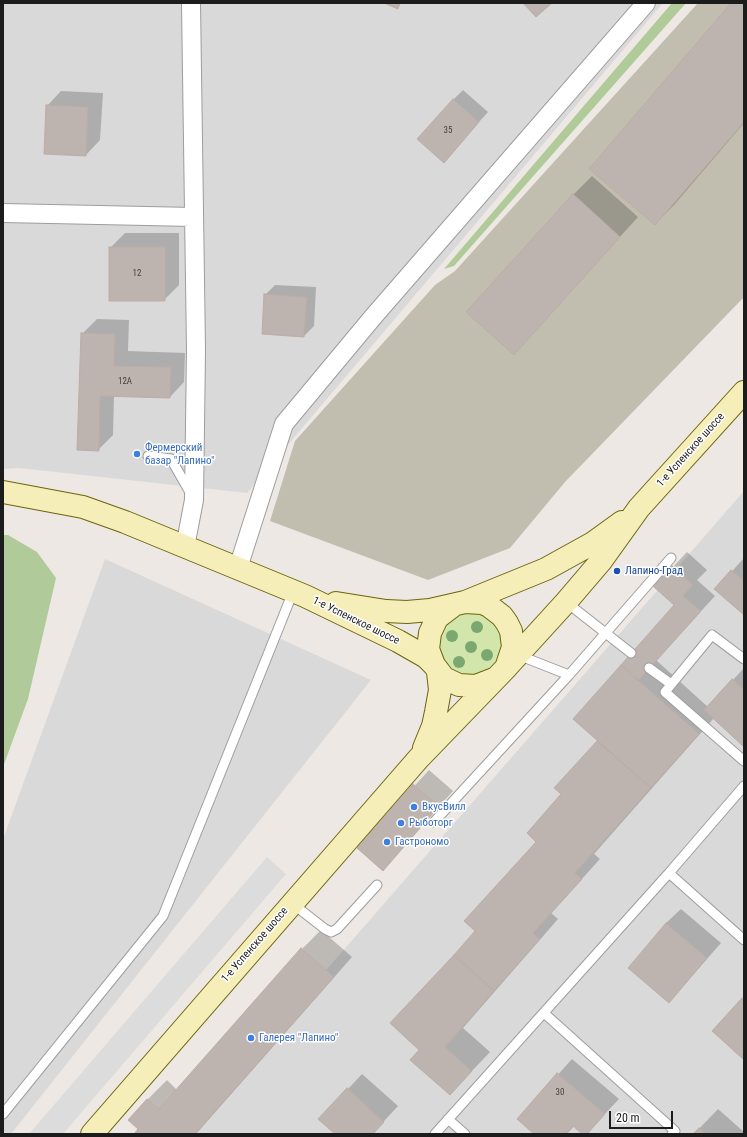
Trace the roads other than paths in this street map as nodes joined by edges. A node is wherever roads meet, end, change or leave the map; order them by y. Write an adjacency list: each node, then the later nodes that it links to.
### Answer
1 (191, 3): 4 (street)
2 (646, 3): 12 (street)
3 (3, 213): 4 (street)
4 (194, 217): 8 (street)
5 (744, 392): 9 (main road, 1-е Успенское шоссе)
6 (148, 456): 8 (lane)
7 (3, 492): 10 (main road)
8 (194, 500): 10 (street)
9 (639, 508): 14 (main road, 1-е Успенское шоссе); 15 (main road, 1-е Успенское шоссе)
10 (185, 547): 12 (main road)
11 (671, 558): 16 (lane)
12 (238, 568): 13 (main road)
13 (299, 594): 15 (main road, 1-е Успенское шоссе); 20 (main road, 1-е Успенское шоссе); 34 (lane)
14 (566, 602): 16 (lane); 18 (main road, 1-е Успенское шоссе)
15 (461, 603): 20 (main road, 1-е Успенское шоссе); 22 (main road, 1-е Успенское шоссе)
16 (606, 633): 17 (lane); 23 (lane)
17 (631, 653)
18 (518, 655): 22 (main road, 1-е Успенское шоссе); 23 (lane)
19 (744, 659): 24 (lane)
20 (436, 668): 22 (main road, 1-е Успенское шоссе); 25 (main road, 1-е Успенское шоссе)
21 (649, 668): 24 (lane)
22 (501, 673): 25 (main road, 1-е Успенское шоссе)
23 (569, 675): 28 (lane)
24 (672, 684): 26 (lane)
25 (419, 758): 31 (main road, 1-е Успенское шоссе)
26 (744, 761)
27 (744, 786): 29 (lane)
28 (434, 822)
29 (669, 873): 32 (lane); 33 (lane)
30 (376, 885): 31 (lane)
31 (292, 903): 36 (main road, 1-е Успенское шоссе)
32 (744, 940)
33 (544, 1013): 35 (lane); 39 (lane)
34 (3, 1114)
35 (448, 1119): 37 (lane); 38 (lane)
36 (92, 1134)
37 (435, 1134)
38 (466, 1134)
39 (672, 1134)

